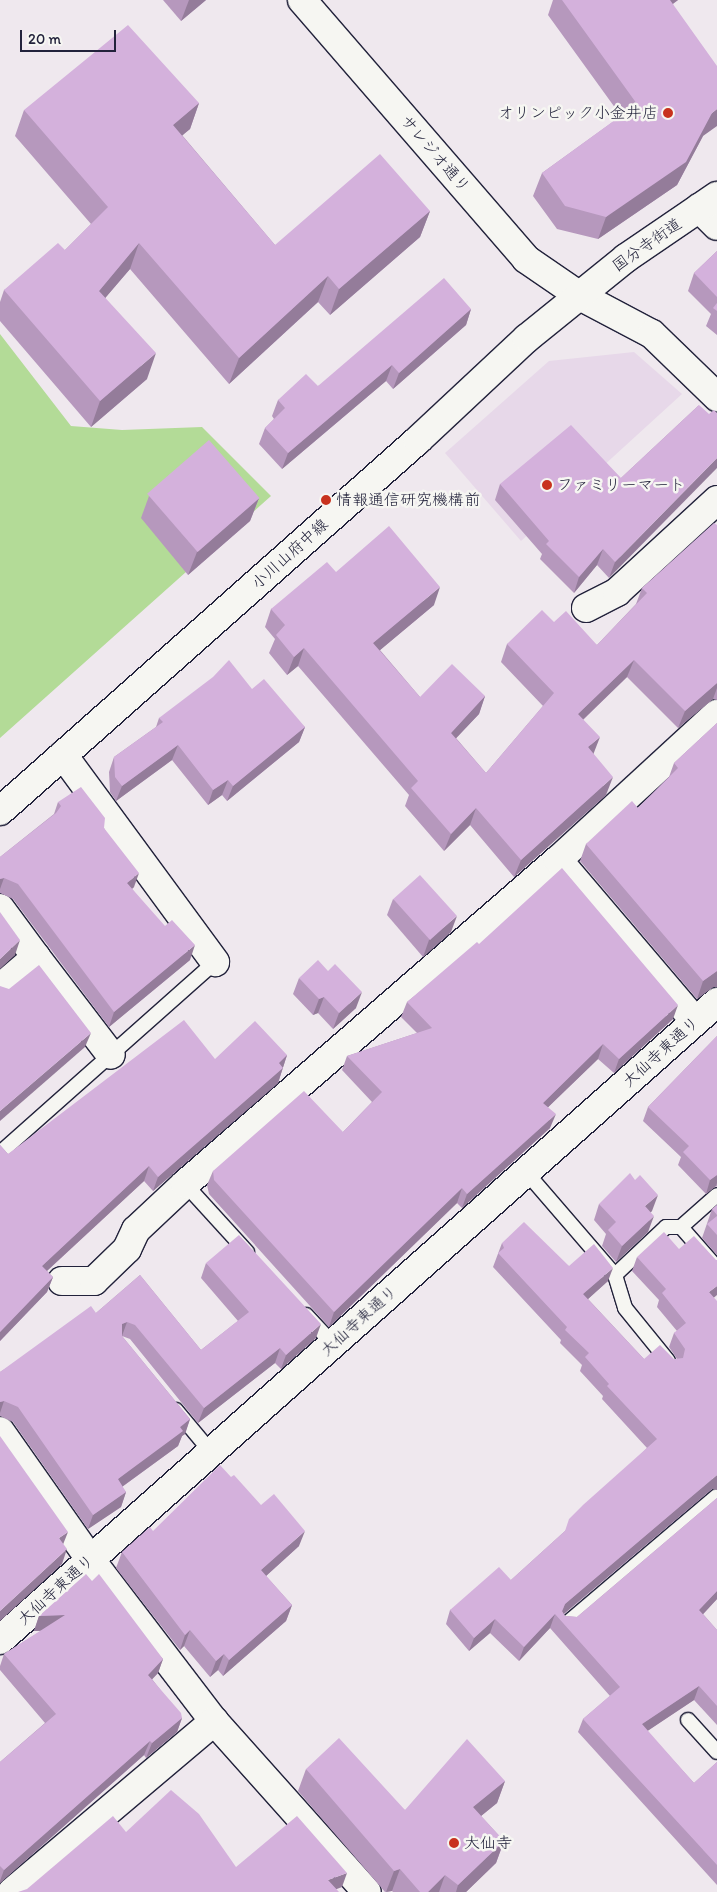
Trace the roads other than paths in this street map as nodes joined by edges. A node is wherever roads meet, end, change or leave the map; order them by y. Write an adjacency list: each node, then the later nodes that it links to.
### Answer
1 (302, 0): 3 (street, サレジオ通り)
2 (711, 210): 3 (street, 国分寺街道)
3 (580, 296): 4 (street, サレジオ通り); 8 (street, 小川山府中線)
4 (717, 397)
5 (717, 500): 6 (street)
6 (586, 608)
7 (717, 714): 10 (street)
8 (63, 755): 9 (street, 小川山府中線); 13 (street)
9 (0, 811)
10 (558, 860): 16 (street); 20 (street)
11 (0, 908): 12 (street)
12 (36, 957): 14 (street); 17 (street)
13 (215, 962): 17 (lane)
14 (0, 988)
15 (717, 1002): 16 (street, 大仙寺東通り)
16 (696, 1021): 19 (street, 大仙寺東通り)
17 (111, 1055): 18 (lane)
18 (0, 1153)
19 (526, 1172): 25 (lane); 28 (street, 大仙寺東通り)
20 (185, 1184): 23 (lane); 26 (street)
21 (717, 1195): 22 (lane)
22 (681, 1227): 24 (lane); 25 (lane)
23 (259, 1264)
24 (717, 1268)
25 (615, 1275): 29 (lane)
26 (62, 1281)
27 (299, 1308): 28 (lane)
28 (332, 1344): 32 (street, 大仙寺東通り)
29 (672, 1365)
30 (167, 1399): 32 (lane)
31 (0, 1431): 34 (street)
32 (211, 1452): 34 (street, 大仙寺東通り)
33 (717, 1496): 35 (lane)
34 (90, 1559): 36 (street, 大仙寺東通り); 38 (street)
35 (566, 1624)
36 (0, 1640)
37 (688, 1720): 39 (lane)
38 (214, 1721): 40 (street); 41 (street)
39 (717, 1752)
40 (12, 1892)
41 (367, 1892)

